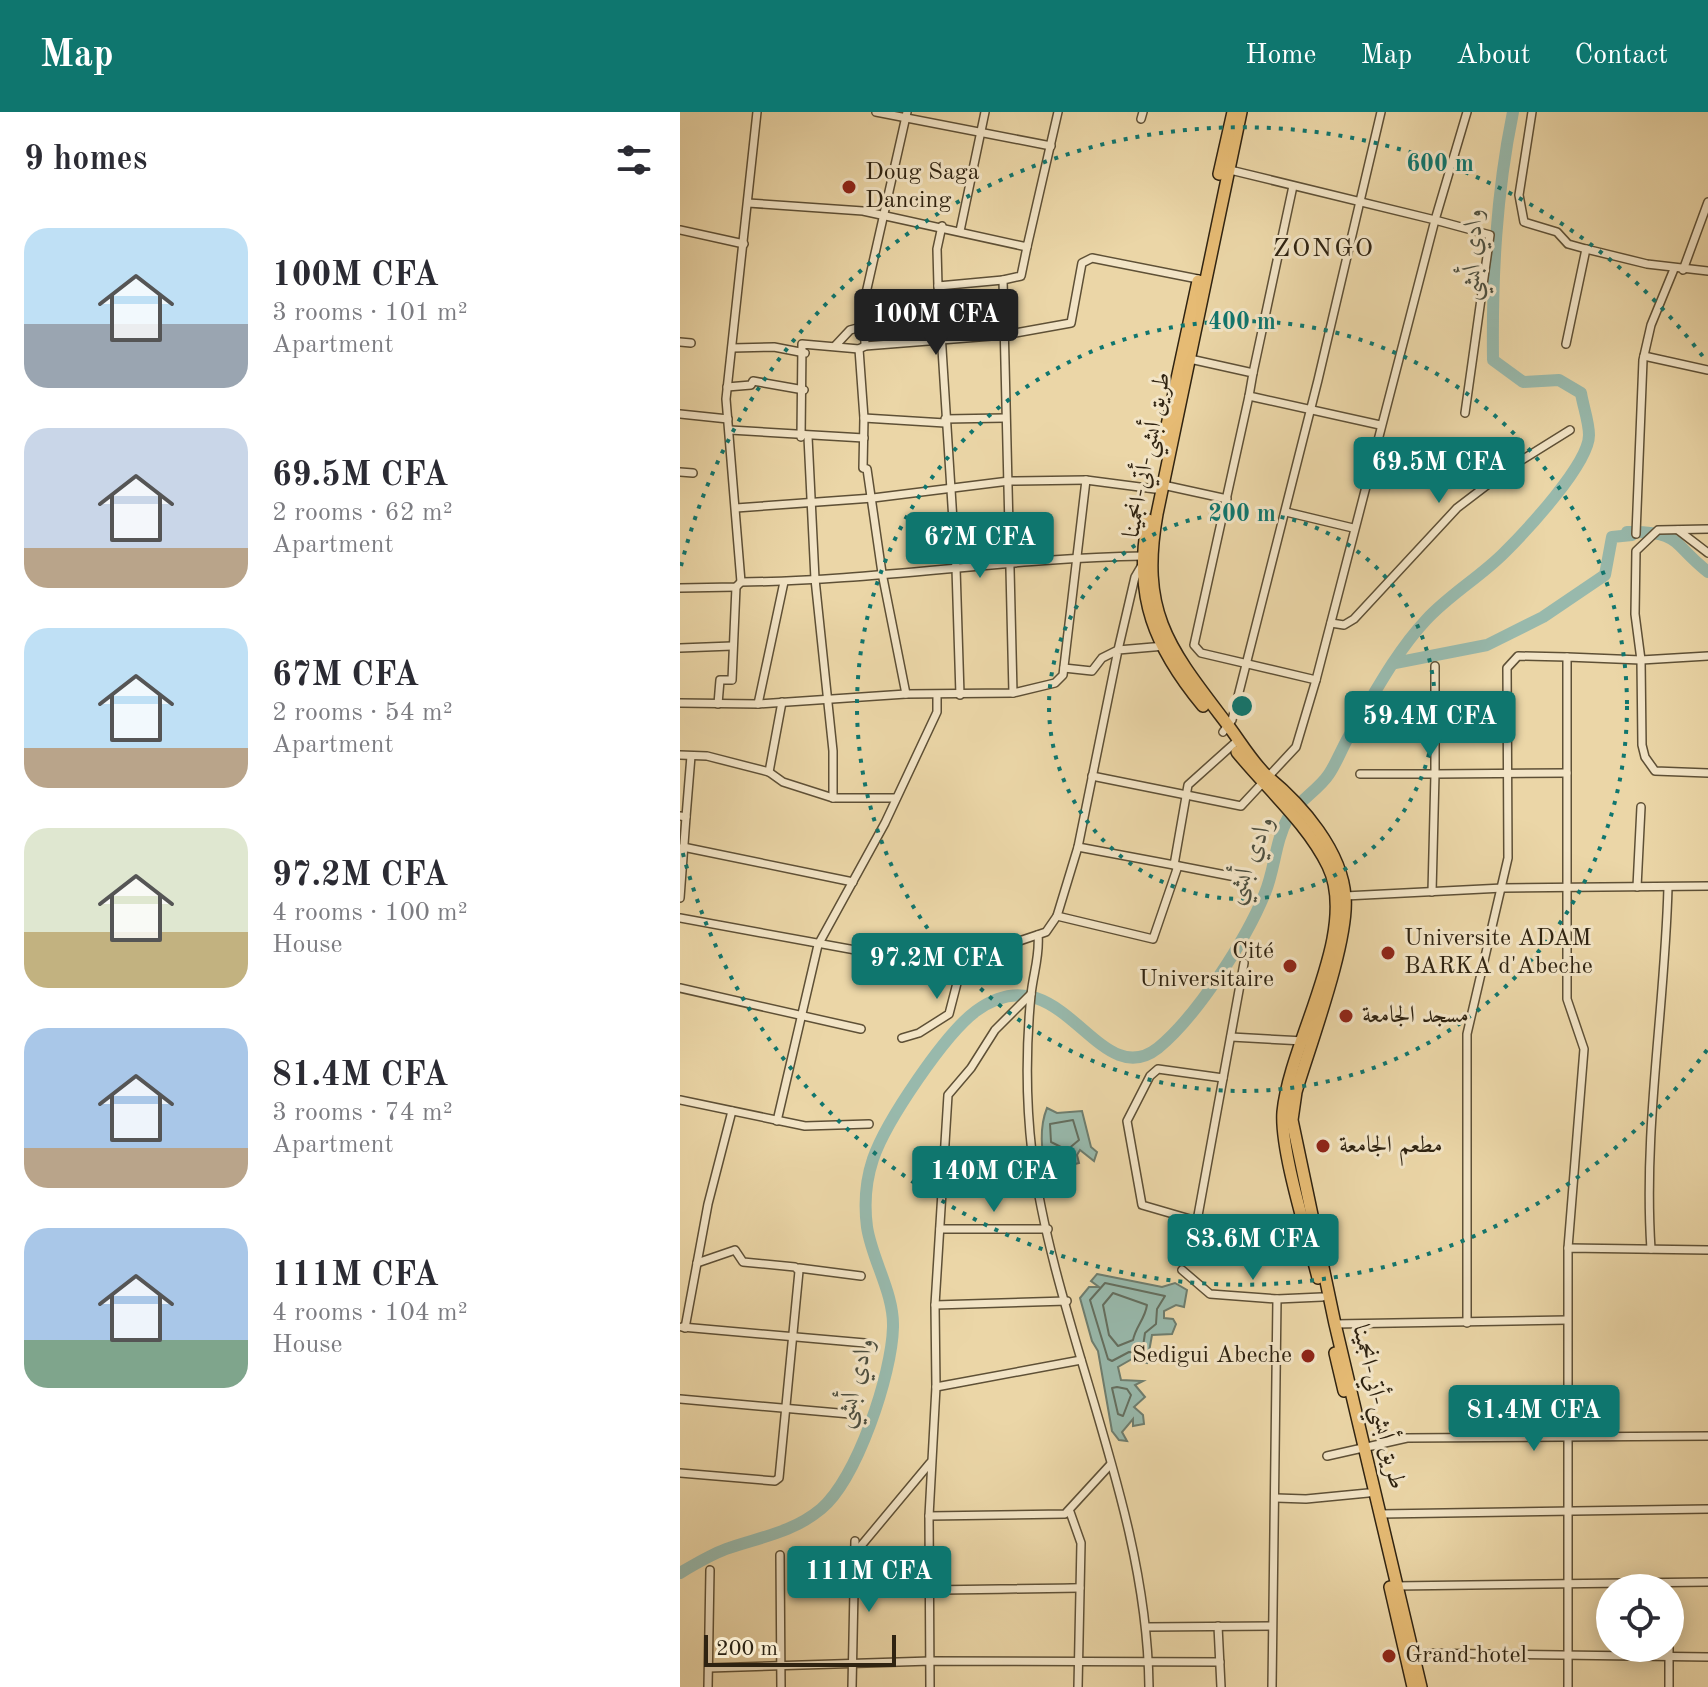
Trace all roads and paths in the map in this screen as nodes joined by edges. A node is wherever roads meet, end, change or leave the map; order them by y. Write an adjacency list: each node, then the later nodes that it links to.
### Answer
1 (757, 112): 16 (street)
2 (876, 112): 8 (street)
3 (985, 112): 10 (street)
4 (1058, 112): 11 (street)
5 (1381, 112): 14 (street)
6 (1467, 112): 18 (street)
7 (1532, 112): 24 (street)
8 (906, 115): 10 (street); 17 (street)
9 (1236, 116): 12 (highway)
10 (981, 134): 11 (street); 21 (street)
11 (1051, 146): 23 (street)
12 (1224, 169): 13 (street); 28 (highway); 42 (highway, طريق أبشي-أتي-انجمينا)
13 (1293, 186): 14 (street); 44 (street)
14 (1358, 201): 18 (street); 49 (street)
15 (1708, 202): 26 (street)
16 (748, 203): 17 (street); 22 (street)
17 (885, 215): 19 (street); 31 (street)
18 (1435, 220): 50 (street); 56 (street)
19 (942, 226): 21 (street); 30 (street)
20 (680, 230): 22 (street)
21 (960, 231): 23 (street)
22 (744, 244): 39 (street)
23 (1027, 247): 29 (street)
24 (1586, 249): 25 (street); 36 (street)
25 (1674, 269): 26 (street); 41 (street)
26 (1683, 270): 27 (street)
27 (1708, 271)
28 (1198, 279): 32 (street); 47 (highway)
29 (1003, 280): 30 (street); 32 (street)
30 (938, 286): 33 (street)
31 (865, 326): 37 (street); 38 (street)
32 (1004, 335): 33 (street); 53 (street)
33 (940, 341): 38 (street); 55 (street)
34 (680, 342): 35 (street)
35 (691, 343)
36 (1566, 344)
37 (835, 346): 38 (street); 40 (street)
38 (862, 347): 52 (street)
39 (732, 348): 40 (street); 45 (street)
40 (805, 353): 46 (street)
41 (1644, 356): 43 (street); 75 (street)
42 (1190, 359): 44 (street); 47 (highway, طريق أبشي-أتي-انجمينا)
43 (1708, 370)
44 (1253, 373): 48 (street)
45 (727, 387): 46 (street); 54 (street)
46 (804, 390): 59 (street)
47 (1178, 391): 66 (highway)
48 (1249, 396): 49 (street); 68 (street)
49 (1311, 408): 56 (street); 71 (street)
50 (1465, 413)
51 (680, 414): 54 (street)
52 (864, 418): 55 (street); 60 (street)
53 (1005, 418): 55 (street); 64 (street)
54 (728, 419): 57 (street)
55 (945, 421): 65 (street)
56 (1380, 425): 72 (street)
57 (730, 430): 59 (street); 70 (street)
58 (1570, 430): 86 (street)
59 (805, 437): 60 (street); 69 (street)
60 (864, 438): 67 (street)
61 (680, 472): 62 (street)
62 (693, 473)
63 (1086, 480): 64 (street); 66 (street); 77 (street)
64 (1009, 481): 65 (street); 79 (street)
65 (950, 486): 67 (street); 80 (street)
66 (1159, 487): 68 (street); 78 (highway); 88 (highway, طريق أبشي-أتي-انجمينا)
67 (873, 498): 69 (street); 81 (street)
68 (1227, 499): 94 (street)
69 (811, 502): 70 (street); 82 (street)
70 (736, 508): 84 (street)
71 (1286, 512): 72 (street); 94 (street)
72 (1353, 528): 86 (street)
73 (1677, 529): 74 (street); 76 (street); 93 (street)
74 (1708, 529)
75 (1636, 534)
76 (1708, 553)
77 (1075, 557): 78 (street); 79 (street); 96 (street)
78 (1143, 560): 88 (highway); 90 (street)
79 (1012, 561): 80 (street); 98 (street)
80 (956, 568): 81 (street); 101 (street)
81 (882, 573): 82 (street); 99 (street)
82 (815, 579): 83 (street); 102 (street)
83 (784, 582): 84 (street); 106 (street)
84 (738, 585): 85 (street); 87 (street)
85 (680, 588)
86 (1331, 623): 97 (street)
87 (732, 646): 89 (street); 105 (street)
88 (1165, 646): 90 (street); 107 (highway)
89 (680, 648)
90 (1118, 650): 96 (street); 117 (street)
91 (1708, 656): 93 (street)
92 (1567, 657): 93 (street); 112 (street); 116 (street)
93 (1641, 660): 113 (street)
94 (1247, 665): 97 (street); 107 (street)
95 (1435, 666): 115 (street)
96 (1064, 668): 98 (street)
97 (1316, 680): 118 (street)
98 (1013, 693): 101 (street)
99 (906, 694): 100 (street); 102 (street)
100 (937, 695): 101 (street); 121 (street)
101 (960, 695)
102 (826, 699): 103 (street); 120 (street)
103 (782, 702): 106 (street); 111 (street)
104 (680, 703): 105 (street)
105 (718, 704): 106 (street)
106 (758, 704)
107 (1226, 730): 108 (highway)
108 (1235, 743): 118 (highway); 119 (street)
109 (680, 755): 110 (street)
110 (691, 756): 111 (street); 123 (street)
111 (769, 772): 120 (street)
112 (1567, 773): 116 (street); 131 (street)
113 (1708, 773)
114 (1360, 774): 115 (street)
115 (1435, 774): 116 (street); 135 (street)
116 (1507, 774): 134 (street)
117 (1092, 776): 119 (street); 126 (street)
118 (1269, 783): 119 (street); 124 (highway)
119 (1187, 795): 127 (street)
120 (833, 798): 121 (street)
121 (896, 798): 129 (street)
122 (1641, 807): 132 (street)
123 (683, 816): 125 (street)
124 (1315, 836): 136 (highway); 150 (highway)
125 (683, 847): 129 (street); 137 (street)
126 (1078, 847): 127 (street); 138 (street)
127 (1176, 866): 128 (street); 138 (street)
128 (1246, 879)
129 (853, 882): 141 (street)
130 (1708, 886): 133 (street)
131 (1567, 887): 132 (street); 134 (street); 160 (street)
132 (1637, 887): 133 (street)
133 (1668, 887): 161 (street)
134 (1503, 888): 135 (street); 172 (street)
135 (1432, 892): 136 (street)
136 (1345, 896): 150 (highway)
137 (680, 898)
138 (1057, 916): 140 (street)
139 (680, 918): 141 (street)
140 (1038, 935): 142 (street); 145 (street)
141 (818, 945): 142 (street); 146 (street)
142 (963, 960): 149 (street)
143 (1244, 963): 148 (street)
144 (680, 988): 146 (street)
145 (1031, 994): 157 (street); 158 (street)
146 (800, 1015): 147 (street); 154 (street)
147 (861, 1029)
148 (1231, 1037): 150 (street); 151 (street)
149 (902, 1038)
150 (1307, 1041): 159 (highway)
151 (1223, 1078): 156 (street); 156 (street)
152 (680, 1100): 153 (street)
153 (732, 1111): 154 (street); 163 (street)
154 (777, 1121): 155 (street)
155 (869, 1124)
156 (1197, 1221): 159 (street)
157 (940, 1229): 158 (street); 170 (street)
158 (1048, 1229): 169 (street)
159 (1311, 1231): 167 (highway); 173 (highway, طريق أبشي-أتي-انجمينا)
160 (1568, 1248): 161 (street); 171 (street)
161 (1651, 1249): 162 (street)
162 (1708, 1250)
163 (697, 1263): 164 (street); 174 (street)
164 (799, 1268): 166 (street); 175 (street)
165 (1182, 1270): 168 (street)
166 (861, 1276)
167 (1322, 1297): 168 (street); 178 (highway)
168 (1277, 1299): 191 (street)
169 (1067, 1301): 170 (street); 177 (street)
170 (935, 1305): 179 (street)
171 (1567, 1320): 172 (street); 184 (street)
172 (1467, 1323): 173 (street)
173 (1335, 1324): 178 (highway, طريق أبشي-أتي-انجمينا)
174 (682, 1327): 175 (street)
175 (792, 1336): 176 (street); 181 (street)
176 (865, 1343)
177 (1081, 1360): 179 (street); 188 (street)
178 (1344, 1376): 185 (highway)
179 (936, 1387): 187 (street)
180 (680, 1399): 181 (street)
181 (788, 1408): 182 (street); 189 (street)
182 (850, 1414)
183 (1708, 1436): 184 (street)
184 (1567, 1437): 185 (street); 193 (street)
185 (1361, 1446): 186 (street); 190 (highway); 195 (highway, طريق أبشي-أتي-انجمينا)
186 (1327, 1456)
187 (931, 1462): 196 (street); 198 (street)
188 (1110, 1465): 194 (street); 210 (street)
189 (680, 1473)
190 (1368, 1493): 191 (street); 205 (highway)
191 (1276, 1498): 209 (street)
192 (1708, 1509): 193 (street)
193 (1567, 1511): 195 (street); 202 (street)
194 (1070, 1512): 196 (street); 206 (street)
195 (1380, 1514): 205 (highway, طريق أبشي-أتي-انجمينا)
196 (929, 1516): 207 (street)
197 (855, 1541): 198 (street)
198 (855, 1553): 221 (street)
199 (780, 1555): 222 (street)
200 (710, 1570): 223 (street)
201 (1708, 1582): 204 (street)
202 (1568, 1583): 203 (street); 205 (street); 212 (street)
203 (1596, 1584)
204 (1684, 1584)
205 (1393, 1586): 211 (highway, طريق أبشي-أتي-انجمينا); 232 (highway)
206 (1080, 1588): 207 (street); 216 (street)
207 (930, 1590): 217 (street)
208 (1218, 1626): 209 (street); 210 (street); 219 (street)
209 (1272, 1626): 231 (street)
210 (1147, 1627): 218 (street)
211 (1414, 1653): 212 (street); 233 (highway, طريق أبشي-أتي-انجمينا)
212 (1568, 1656): 213 (street); 234 (street)
213 (1596, 1657)
214 (1708, 1657): 215 (street)
215 (1684, 1658)
216 (1079, 1660): 217 (street); 218 (street); 228 (street)
217 (931, 1661): 221 (street); 227 (street)
218 (1148, 1662): 219 (street); 229 (street)
219 (1220, 1662): 230 (street)
220 (1669, 1662): 235 (street)
221 (853, 1664): 222 (street); 226 (street)
222 (778, 1666): 223 (street); 225 (street)
223 (709, 1668): 224 (street)
224 (708, 1687)
225 (781, 1687)
226 (852, 1687)
227 (930, 1687)
228 (1078, 1687)
229 (1149, 1687)
230 (1221, 1687)
231 (1272, 1687)
232 (1413, 1687)
233 (1421, 1687)
234 (1568, 1687)
235 (1669, 1687)

